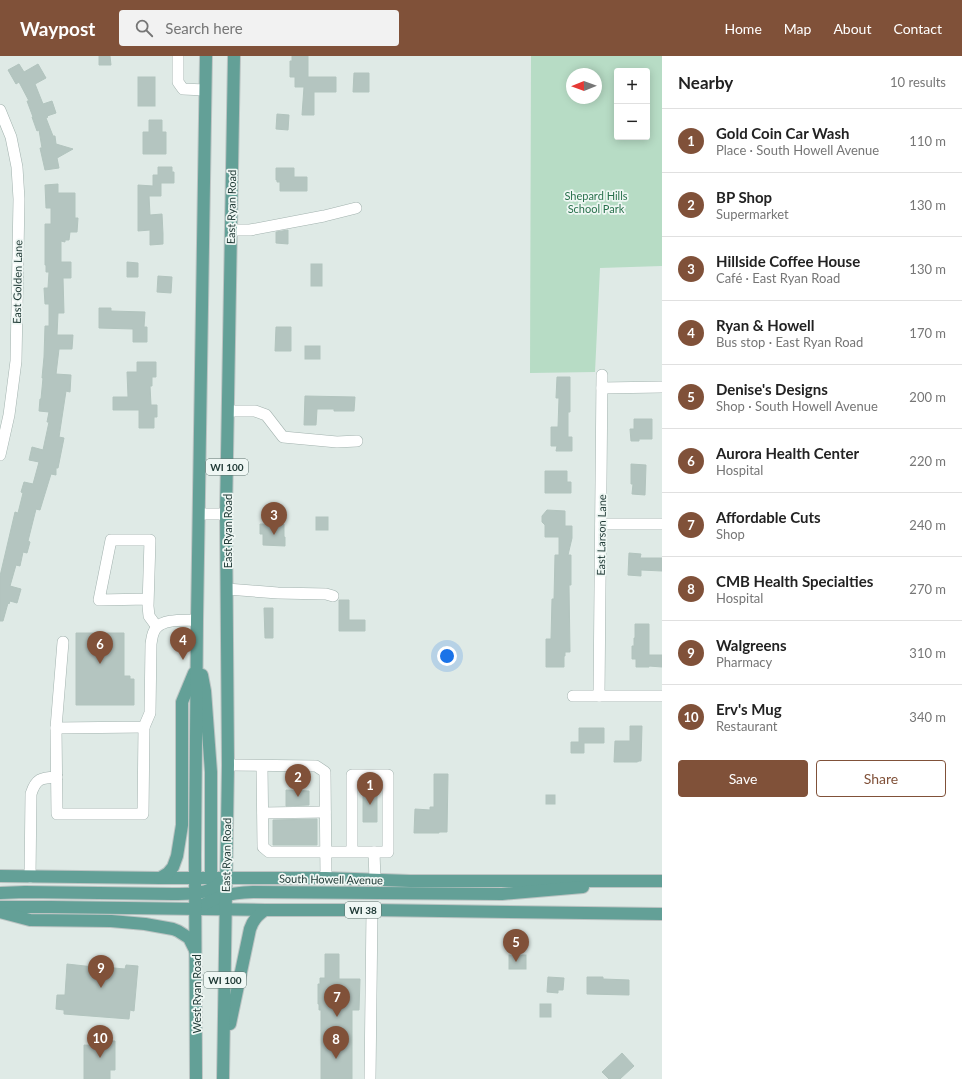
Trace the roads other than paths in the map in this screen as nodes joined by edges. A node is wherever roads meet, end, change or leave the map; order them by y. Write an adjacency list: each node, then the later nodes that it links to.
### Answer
1 (178, 56): 4 (street)
2 (206, 56): 4 (main road, WI 100)
3 (234, 56): 7 (main road, East Ryan Road / WI 100)
4 (205, 90): 14 (main road, WI 100)
5 (0, 110): 13 (street, East Golden Lane)
6 (356, 208): 7 (street)
7 (231, 230): 11 (main road, East Ryan Road / WI 100)
8 (602, 375): 10 (street, East Larson Lane)
9 (662, 387): 10 (street)
10 (602, 388): 16 (street, East Larson Lane)
11 (228, 411): 12 (street); 15 (main road, East Ryan Road / WI 100)
12 (357, 441)
13 (0, 455)
14 (199, 514): 15 (street); 21 (main road, WI 100)
15 (226, 514): 18 (main road, East Ryan Road / WI 100)
16 (601, 524): 17 (street); 27 (street, East Larson Lane)
17 (662, 524)
18 (227, 589): 19 (street); 31 (main road, East Ryan Road / WI 100)
19 (333, 596)
20 (148, 599): 20 (street); 22 (street)
21 (197, 620): 22 (street); 24 (main road, WI 100)
22 (157, 627): 29 (street)
23 (63, 642): 30 (street)
24 (197, 651): 25 (main road, WI 100); 48 (main road)
25 (196, 668): 41 (main road); 42 (main road, WI 100)
26 (573, 696): 27 (street)
27 (599, 696): 28 (street)
28 (662, 696)
29 (144, 727): 30 (street); 33 (street)
30 (56, 728): 33 (street)
31 (228, 765): 32 (street); 43 (main road, East Ryan Road / WI 100)
32 (262, 766): 34 (street); 35 (street)
33 (57, 777): 40 (street)
34 (325, 812): 35 (street); 36 (street)
35 (263, 813): 36 (street)
36 (326, 852): 37 (street); 44 (street)
37 (352, 852): 38 (street); 38 (street)
38 (374, 852): 45 (street)
39 (0, 876): 40 (main road, South Howell Avenue)
40 (30, 876): 41 (main road, South Howell Avenue)
41 (160, 878): 42 (main road, South Howell Avenue)
42 (196, 878): 48 (main road, South Howell Avenue); 50 (main road, WI 100)
43 (226, 878): 44 (main road, South Howell Avenue); 48 (main road, East Ryan Road / WI 100); 48 (main road, South Howell Avenue)
44 (326, 878): 45 (main road, South Howell Avenue)
45 (376, 880): 46 (main road, South Howell Avenue)
46 (635, 880): 47 (main road, South Howell Avenue); 48 (main road)
47 (662, 880)
48 (217, 890): 50 (main road); 52 (main road); 53 (main road, East Ryan Road / WI 100)
49 (0, 893): 50 (main road)
50 (196, 893): 52 (main road, WI 100)
51 (0, 907): 52 (main road, WI 38)
52 (196, 909): 53 (main road, WI 38); 58 (main road, West Ryan Road / WI 100)
53 (226, 910): 54 (main road, WI 38); 59 (main road, WI 100)
54 (265, 910): 55 (main road, WI 38); 59 (main road)
55 (372, 910): 57 (main road, WI 38); 62 (street)
56 (0, 912): 58 (main road)
57 (662, 914)
58 (196, 951): 60 (main road, West Ryan Road / WI 100)
59 (224, 1051): 61 (main road, WI 100)
60 (196, 1079)
61 (223, 1079)
62 (370, 1079)

